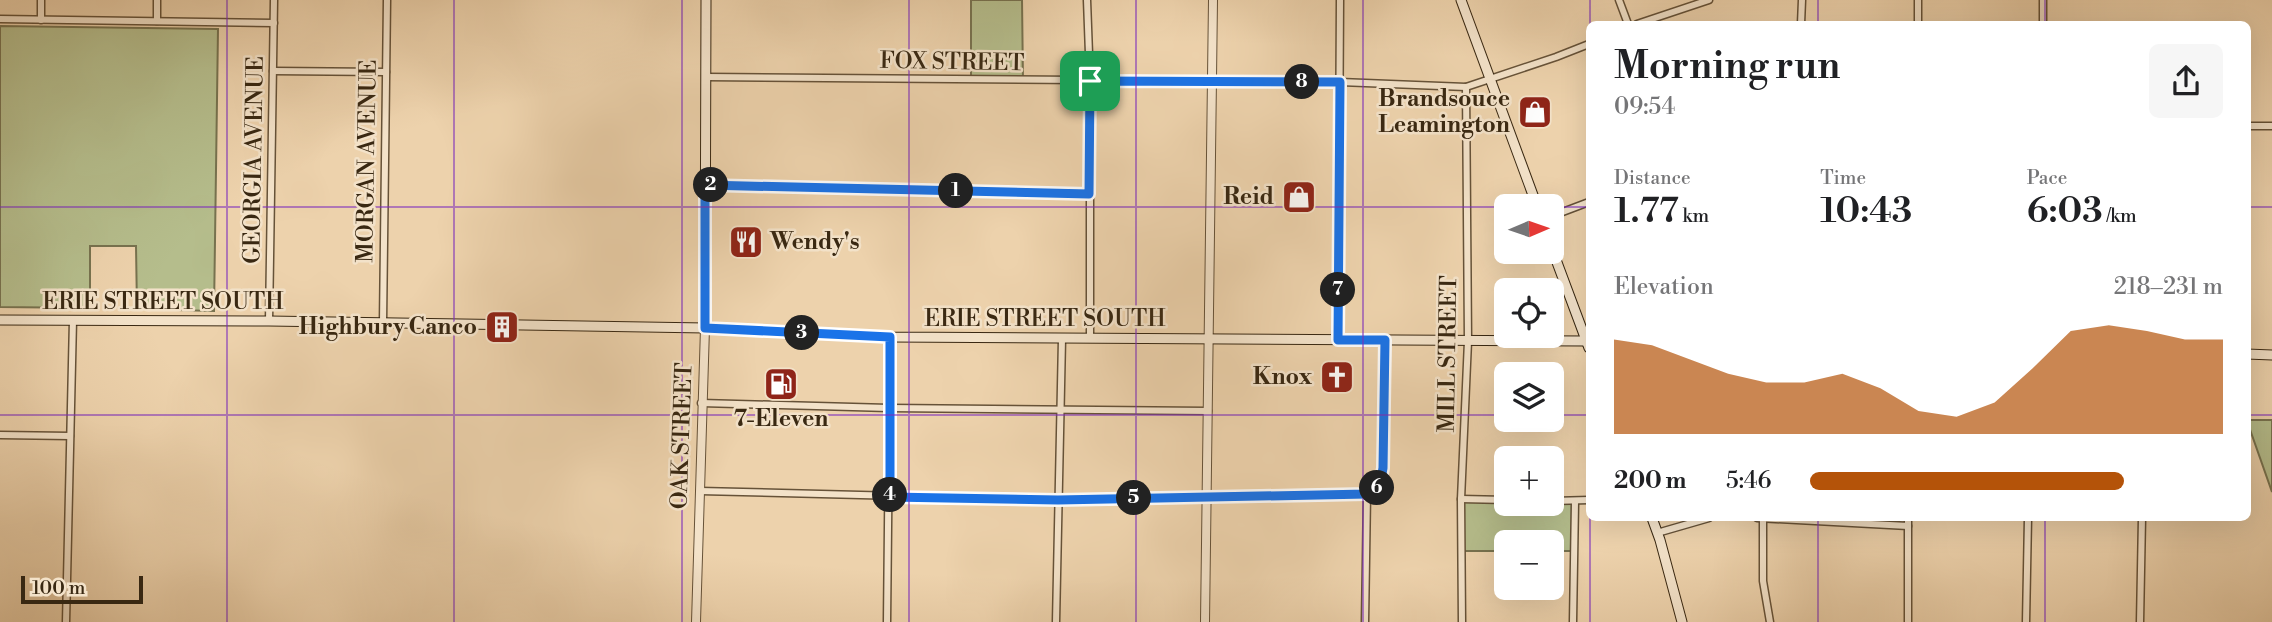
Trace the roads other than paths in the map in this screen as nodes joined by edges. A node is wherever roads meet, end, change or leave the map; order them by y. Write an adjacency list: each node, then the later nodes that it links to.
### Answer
1 (41, 0): 16 (street)
2 (157, 0): 17 (street)
3 (274, 0): 23 (street, GEORGIA AVENUE)
4 (387, 0): 26 (street, MORGAN AVENUE)
5 (706, 0): 27 (main road, OAK STREET)
6 (1087, 0): 29 (street)
7 (1213, 0): 30 (street)
8 (1340, 0): 31 (street)
9 (1461, 0): 28 (main road)
10 (1619, 0): 18 (street)
11 (1709, 0): 19 (street)
12 (1801, 0): 20 (street)
13 (1918, 0): 21 (street)
14 (2043, 0): 22 (street)
15 (0, 19): 16 (street)
16 (41, 20): 17 (street)
17 (157, 21): 23 (street)
18 (1627, 21)
19 (1646, 21)
20 (1801, 21)
21 (1918, 21)
22 (2043, 21)
23 (274, 23): 25 (street, GEORGIA AVENUE)
24 (1586, 45): 28 (street, FOX STREET)
25 (273, 71): 26 (street); 43 (street, GEORGIA AVENUE)
26 (386, 72): 44 (street, MORGAN AVENUE)
27 (706, 77): 29 (street, FOX STREET); 35 (main road, OAK STREET)
28 (1490, 79): 32 (street, FOX STREET); 37 (main road)
29 (1090, 81): 30 (street, FOX STREET); 36 (street)
30 (1212, 82): 31 (street, FOX STREET); 50 (street)
31 (1340, 82): 32 (street, FOX STREET); 51 (street)
32 (1466, 87): 53 (street, MILL STREET)
33 (2251, 126): 34 (street)
34 (2272, 127)
35 (705, 185): 36 (street); 45 (main road, OAK STREET)
36 (1089, 194): 48 (street)
37 (1533, 194)
38 (1586, 203): 39 (street)
39 (1564, 211)
40 (1558, 264): 49 (main road)
41 (0, 320): 42 (main road, ERIE STREET SOUTH)
42 (72, 320): 43 (main road, ERIE STREET SOUTH); 62 (street)
43 (269, 321): 44 (main road, ERIE STREET SOUTH)
44 (383, 323): 45 (main road, ERIE STREET SOUTH)
45 (705, 328): 46 (main road, ERIE STREET SOUTH); 57 (street, OAK STREET)
46 (890, 337): 47 (main road, ERIE STREET SOUTH); 58 (street)
47 (1062, 338): 48 (main road, ERIE STREET SOUTH); 59 (street)
48 (1090, 338): 50 (main road, ERIE STREET SOUTH)
49 (1586, 338)
50 (1209, 339): 51 (main road, ERIE STREET SOUTH); 60 (street)
51 (1338, 340): 52 (main road, ERIE STREET SOUTH)
52 (1385, 340): 53 (main road, ERIE STREET SOUTH); 64 (street)
53 (1468, 341): 54 (main road, ERIE STREET SOUTH); 67 (street, MILL STREET)
54 (1586, 343)
55 (2251, 354): 56 (main road)
56 (2272, 355)
57 (701, 403): 58 (street); 63 (street, OAK STREET)
58 (889, 408): 59 (street); 66 (street)
59 (1060, 409): 60 (street); 68 (street)
60 (1209, 411): 65 (street)
61 (0, 435): 62 (street)
62 (70, 436): 81 (street)
63 (700, 491): 66 (street); 82 (street, OAK STREET)
64 (1367, 494): 65 (street); 86 (street)
65 (1208, 496): 68 (street); 85 (street)
66 (890, 497): 68 (street); 83 (street)
67 (1461, 499): 69 (street); 87 (street, MILL STREET)
68 (1058, 500): 84 (street)
69 (1494, 500)
70 (1586, 500): 72 (street)
71 (1564, 502): 72 (street)
72 (1575, 502): 88 (street)
73 (1652, 521): 80 (main road)
74 (1699, 521): 80 (street)
75 (1763, 521): 90 (street)
76 (1872, 521): 79 (street)
77 (2028, 521): 92 (street)
78 (2142, 521): 93 (street)
79 (1908, 522): 91 (street)
80 (1657, 533): 89 (main road)
81 (66, 622)
82 (696, 622)
83 (887, 622)
84 (1056, 622)
85 (1205, 622)
86 (1365, 622)
87 (1462, 622)
88 (1573, 622)
89 (1682, 622)
90 (1770, 622)
91 (1908, 622)
92 (2026, 622)
93 (2140, 622)

